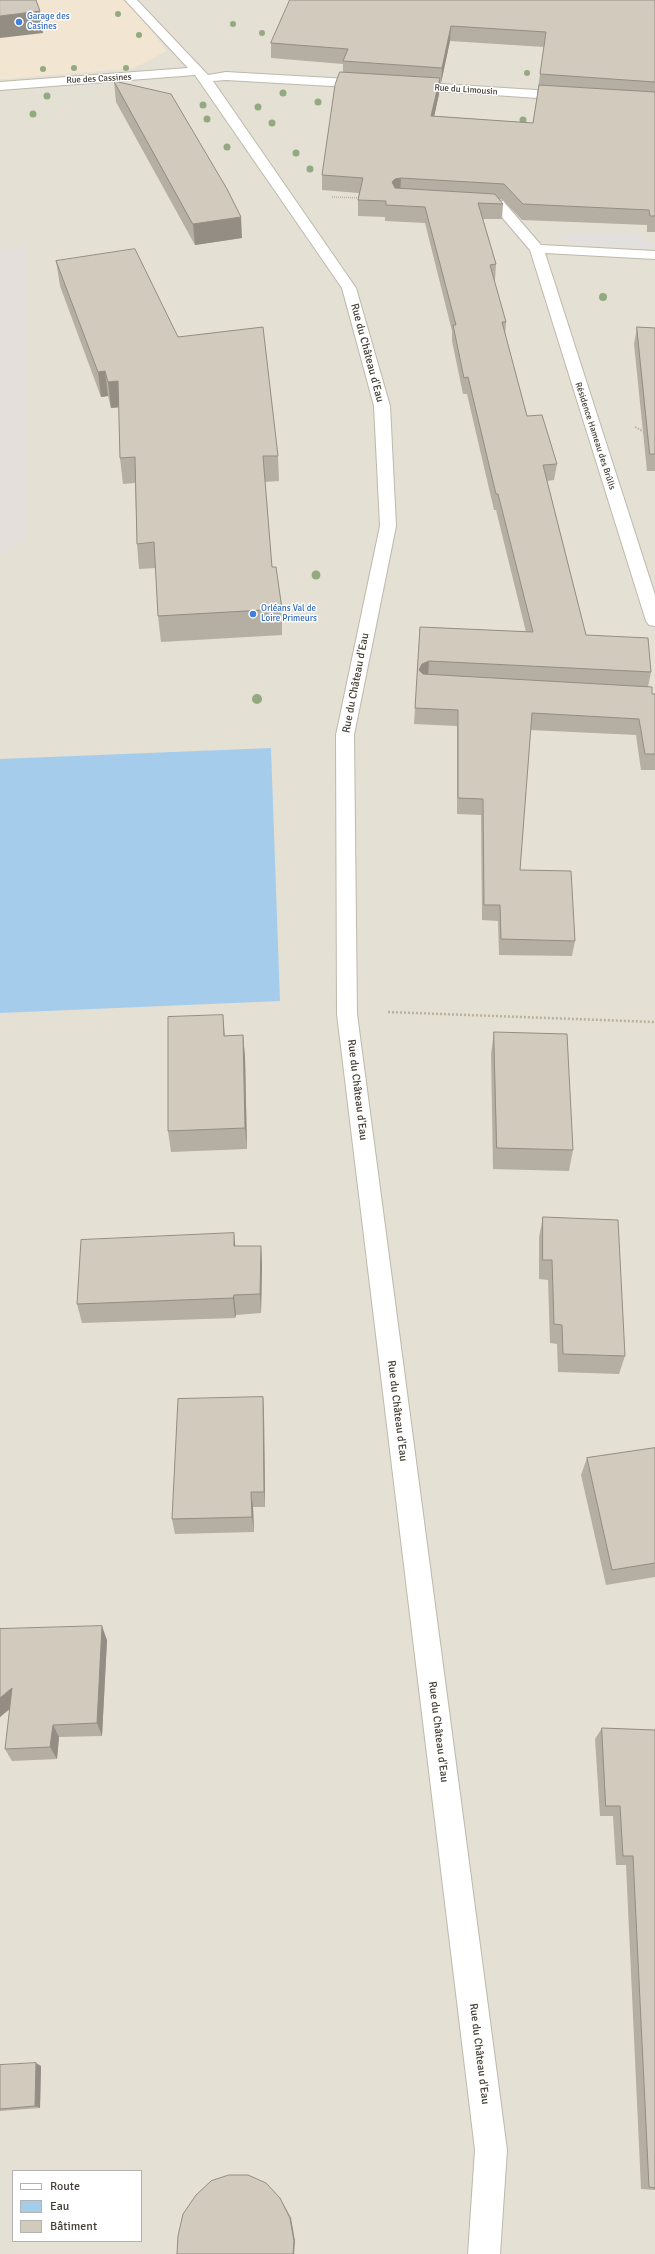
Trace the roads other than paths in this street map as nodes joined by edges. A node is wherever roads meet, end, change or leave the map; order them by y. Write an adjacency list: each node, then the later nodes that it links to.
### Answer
1 (131, 0): 2 (street, Rue du Château d'Eau)
2 (202, 75): 3 (street); 4 (street, Rue des Cassines); 11 (street, Rue du Château d'Eau)
3 (380, 85)
4 (0, 86)
5 (396, 86): 6 (street, Rue du Limousin)
6 (577, 97)
7 (460, 202): 8 (street, Résidence Hameau des Brûlis)
8 (537, 249): 9 (street); 10 (street, Résidence Hameau des Brûlis)
9 (655, 254)
10 (655, 621)
11 (484, 2254)

